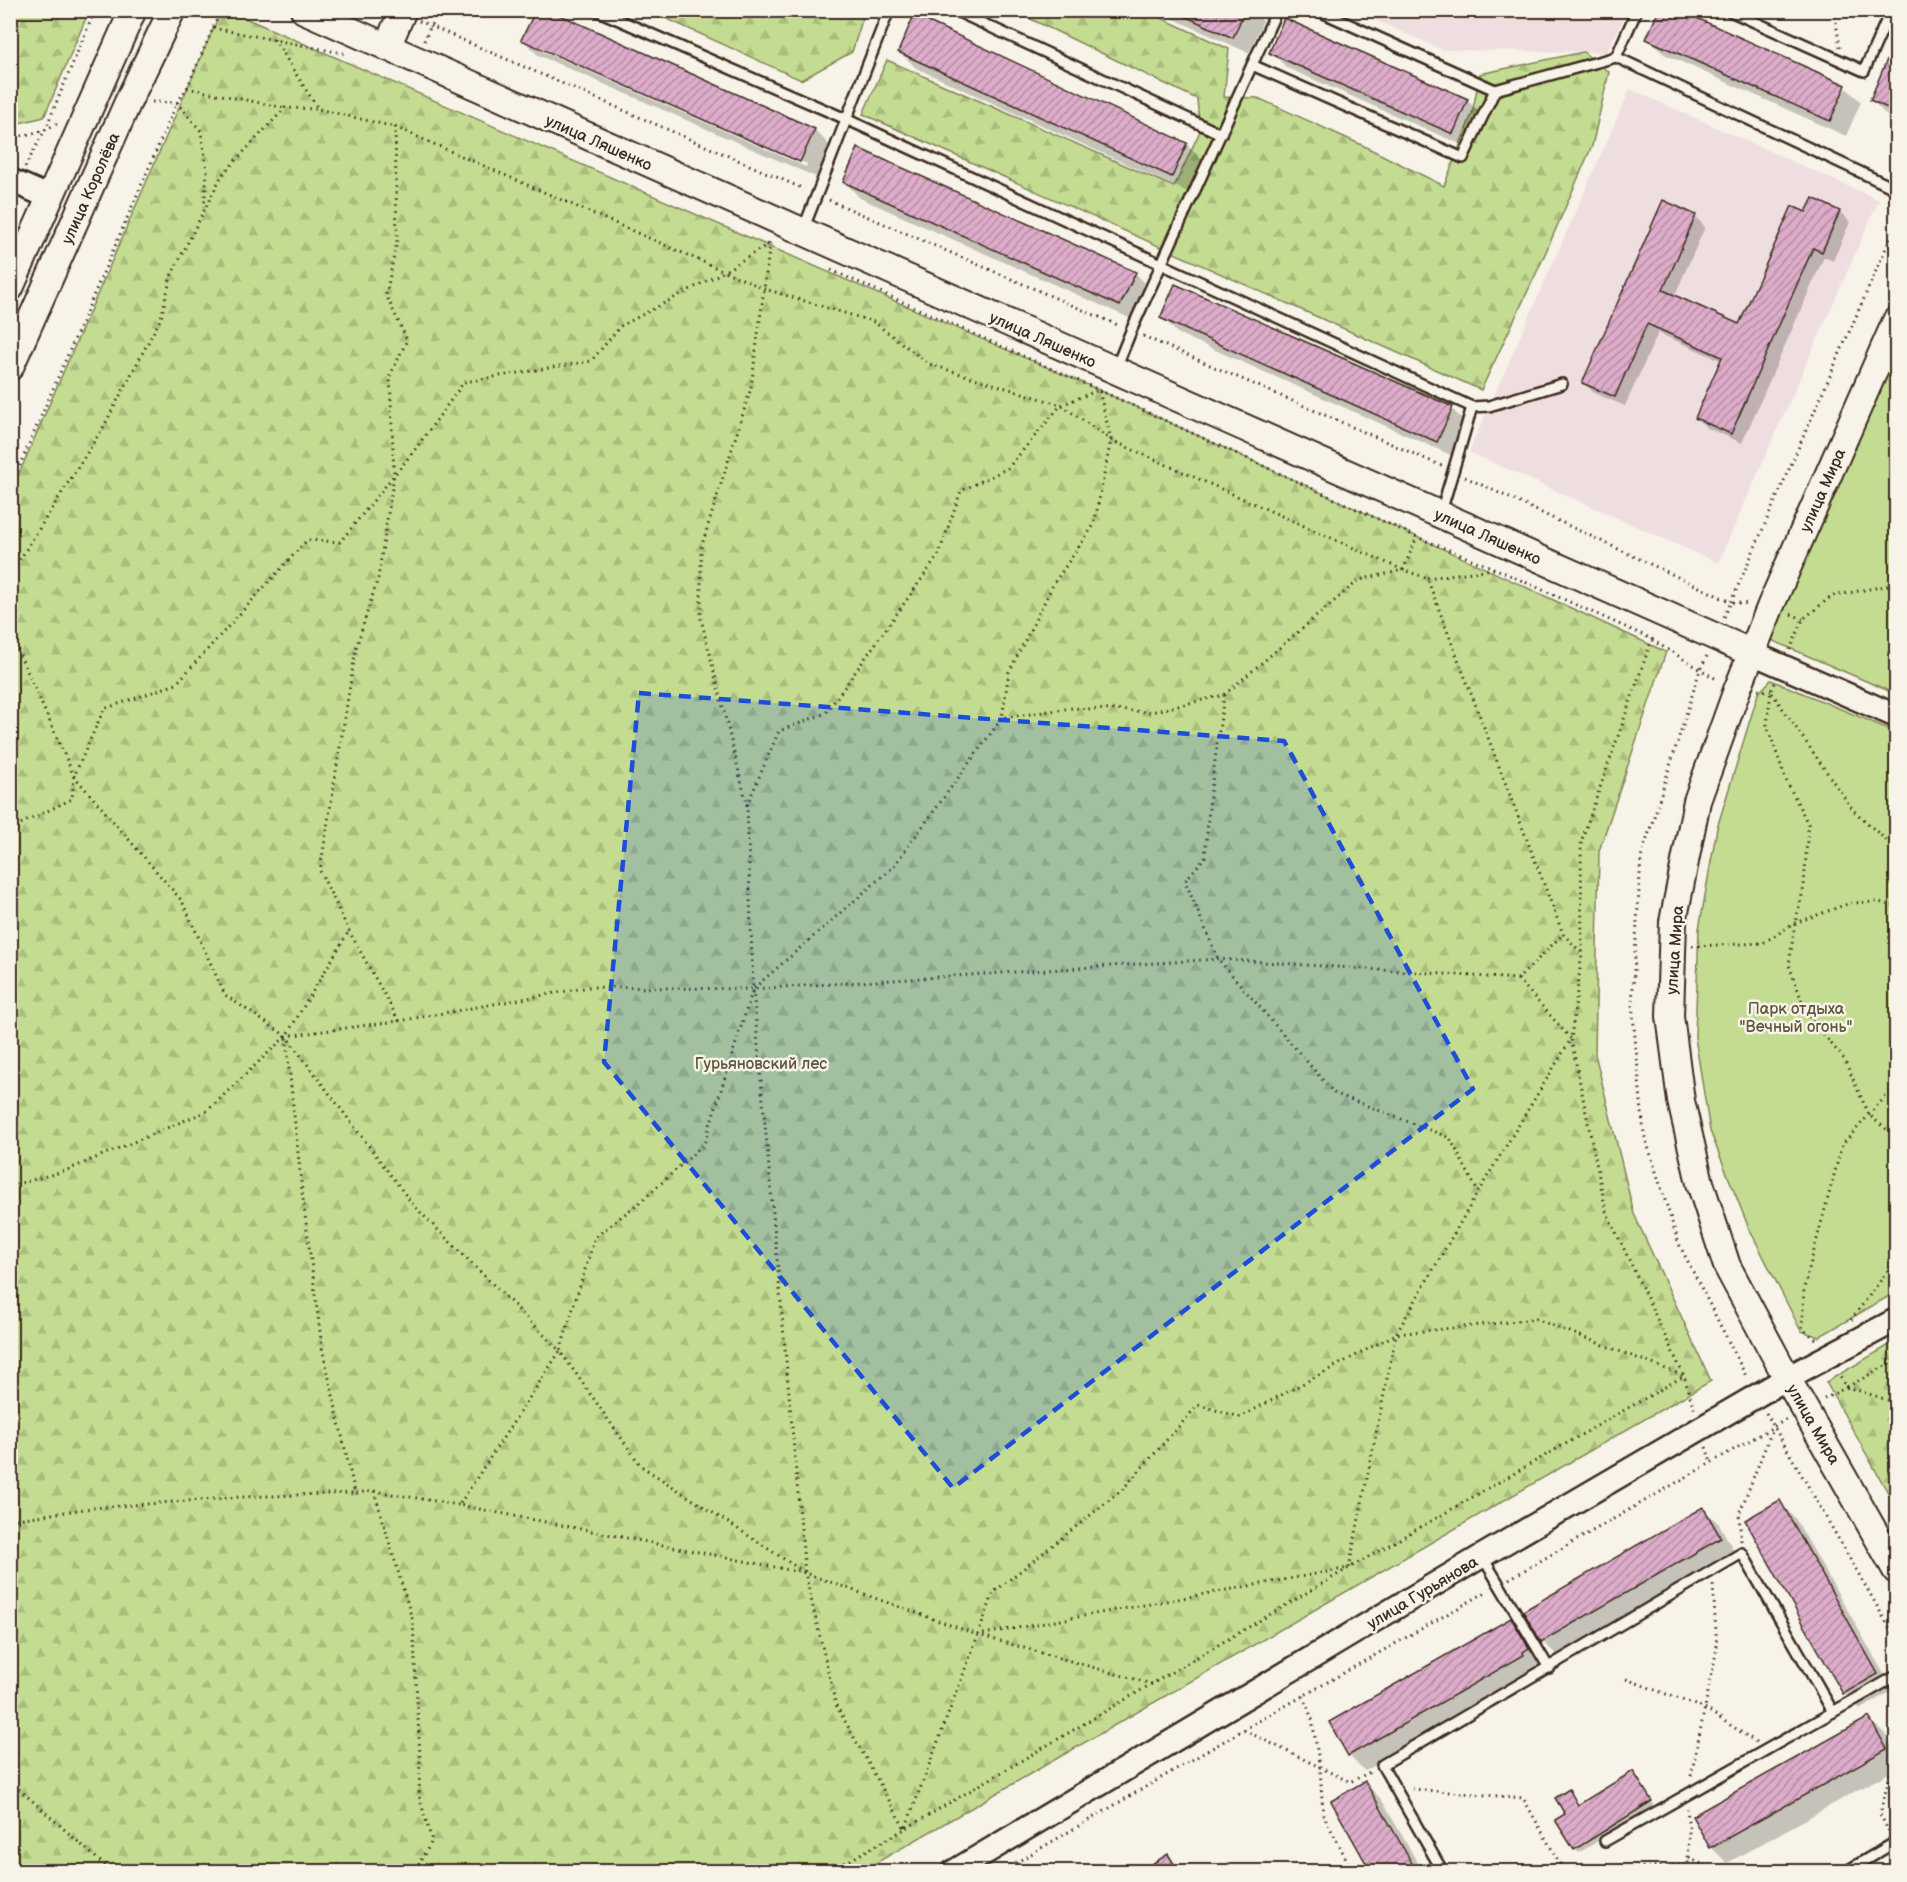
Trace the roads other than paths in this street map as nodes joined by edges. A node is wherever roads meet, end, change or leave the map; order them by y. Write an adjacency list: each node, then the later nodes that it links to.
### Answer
1 (133, 10): 23 (main road, улица Королёва)
2 (172, 10): 24 (main road, улица Королёва)
3 (304, 10): 15 (main road, улица Ляшенко)
4 (403, 10): 15 (main road)
5 (596, 10): 19 (lane)
6 (889, 10): 19 (lane)
7 (954, 10): 20 (lane)
8 (1276, 10): 17 (lane)
9 (1317, 10): 18 (lane)
10 (1468, 10): 11 (lane)
11 (1478, 10)
12 (1637, 10): 16 (lane)
13 (1728, 10): 14 (lane)
14 (1891, 10)
15 (387, 47): 25 (main road, улица Ляшенко)
16 (1616, 57): 18 (lane); 22 (lane)
17 (1252, 65): 18 (lane); 20 (lane)
18 (1495, 90)
19 (846, 119): 25 (lane); 26 (lane)
20 (1221, 134): 26 (lane)
21 (13, 181): 23 (street)
22 (1896, 189)
23 (49, 197): 24 (main road); 27 (main road, улица Королёва)
24 (79, 212): 29 (main road, улица Королёва)
25 (802, 232): 30 (main road, улица Ляшенко)
26 (1162, 264): 30 (lane); 32 (lane)
27 (10, 288)
28 (1896, 321): 34 (main road, улица Мира)
29 (10, 367)
30 (1115, 371): 33 (main road, улица Ляшенко)
31 (1562, 384): 32 (lane)
32 (1472, 407): 33 (lane)
33 (1440, 515): 34 (main road, улица Ляшенко)
34 (1752, 653): 35 (street, улица Ляшенко); 37 (main road, улица Мира)
35 (1896, 716)
36 (1896, 1320): 37 (street, улица Гурьянова)
37 (1787, 1378): 38 (street, улица Гурьянова); 39 (main road, улица Мира)
38 (1482, 1556): 40 (lane); 45 (street, улица Гурьянова)
39 (1896, 1570)
40 (1549, 1668): 42 (lane); 46 (lane)
41 (1896, 1676): 42 (lane)
42 (1833, 1712): 43 (lane)
43 (1605, 1841)
44 (1895, 1845): 47 (lane)
45 (956, 1871)
46 (1443, 1872)
47 (1845, 1872)

